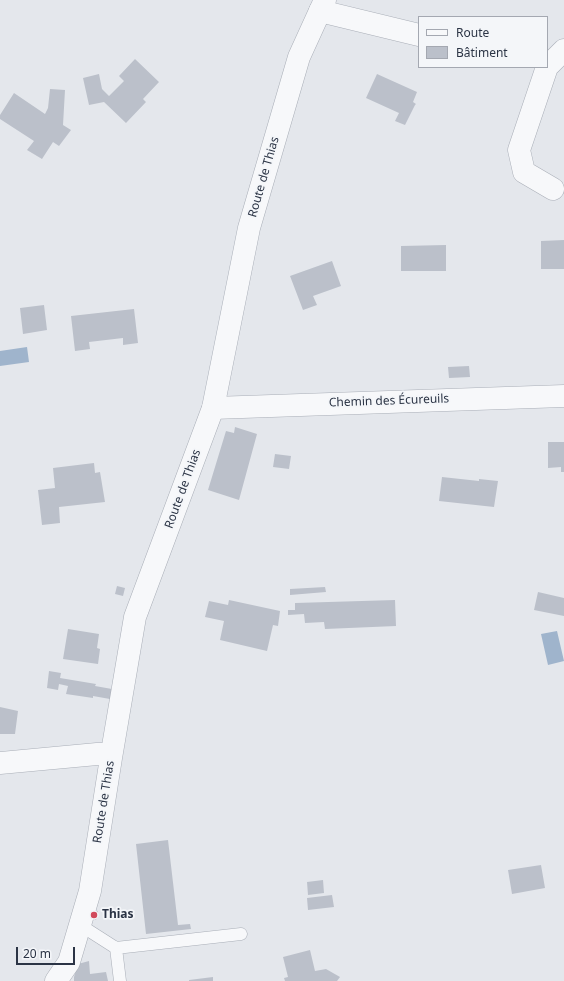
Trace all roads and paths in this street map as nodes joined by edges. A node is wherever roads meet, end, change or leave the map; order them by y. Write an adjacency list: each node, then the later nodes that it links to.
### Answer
1 (322, 6): 2 (street); 8 (street, Route de Thias)
2 (418, 35)
3 (564, 50): 4 (street)
4 (548, 66)
5 (547, 68): 6 (street)
6 (553, 189)
7 (564, 396): 8 (street, Chemin des Écureuils)
8 (213, 408): 9 (street, Route de Thias)
9 (111, 754): 10 (street); 11 (street, Route de Thias)
10 (0, 763)
11 (80, 925): 13 (lane); 14 (street, Route de Thias)
12 (241, 934): 13 (lane)
13 (116, 948): 15 (lane)
14 (56, 981)
15 (120, 981)

